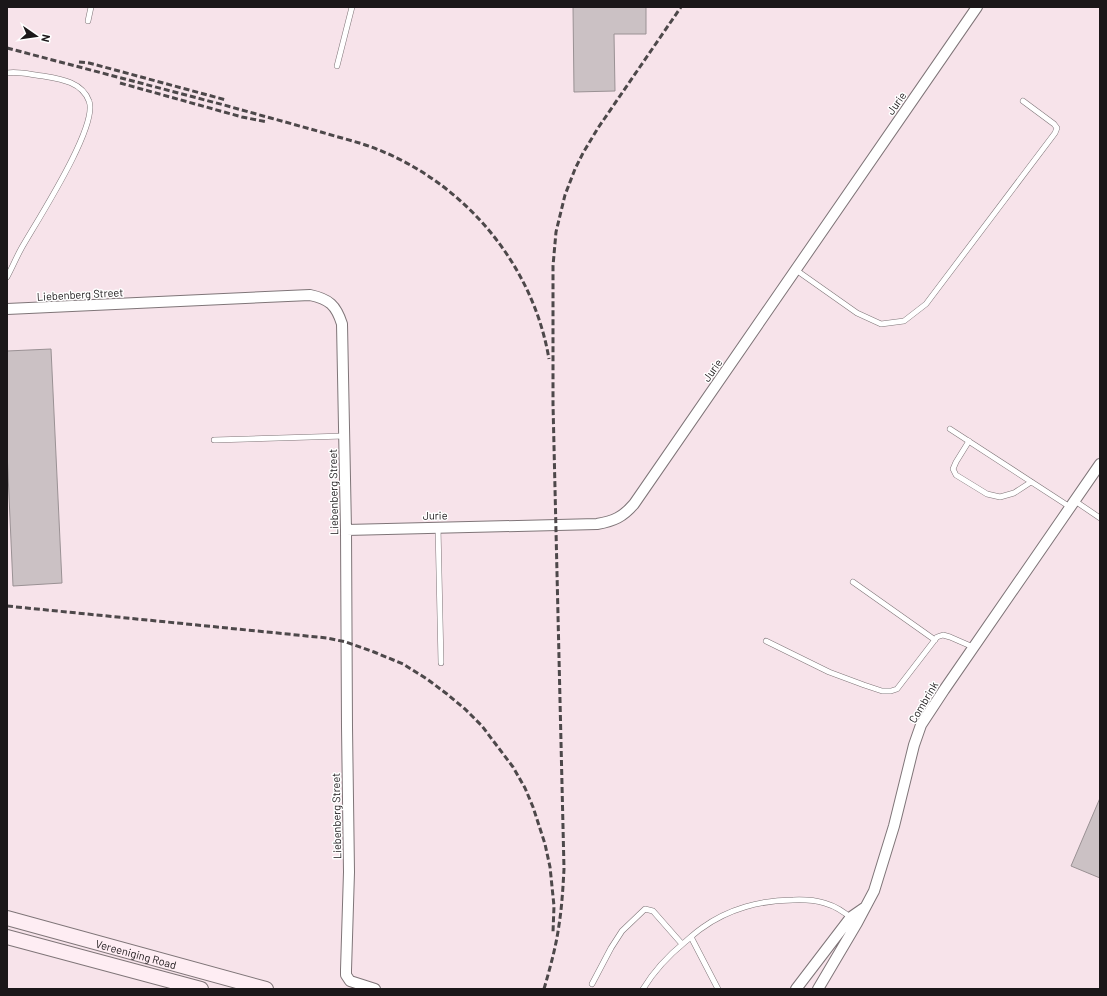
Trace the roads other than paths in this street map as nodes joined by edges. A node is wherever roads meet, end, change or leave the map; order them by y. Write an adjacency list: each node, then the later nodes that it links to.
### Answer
1 (91, 7): 4 (lane)
2 (352, 7): 5 (lane)
3 (977, 7): 8 (street, Jurie)
4 (88, 21)
5 (337, 66)
6 (7, 73): 9 (lane)
7 (1023, 102): 8 (lane)
8 (796, 270): 19 (street, Jurie)
9 (7, 277)
10 (7, 309): 12 (street, Liebenberg Street)
11 (950, 429): 14 (lane)
12 (344, 436): 13 (lane); 20 (street, Liebenberg Street)
13 (214, 440)
14 (969, 441): 16 (lane); 16 (lane)
15 (1100, 464): 17 (street, Combrink)
16 (1031, 482): 17 (lane)
17 (1073, 504): 18 (lane); 24 (street, Combrink)
18 (1100, 518)
19 (438, 527): 20 (street, Jurie); 25 (lane)
20 (346, 530): 35 (street, Liebenberg Street)
21 (853, 582): 22 (lane)
22 (935, 640): 23 (lane); 24 (lane)
23 (766, 641)
24 (973, 648): 27 (street, Combrink)
25 (441, 663)
26 (7, 918): 34 (main road, Vereeniging Road)
27 (854, 920): 29 (lane); 32 (street); 38 (street)
28 (7, 937): 33 (main road, Vereeniging Road)
29 (691, 937): 30 (lane); 37 (lane)
30 (682, 944): 31 (lane); 36 (lane)
31 (592, 984)
32 (798, 987)
33 (201, 989)
34 (266, 989)
35 (375, 989)
36 (643, 989)
37 (718, 989)
38 (818, 989)

